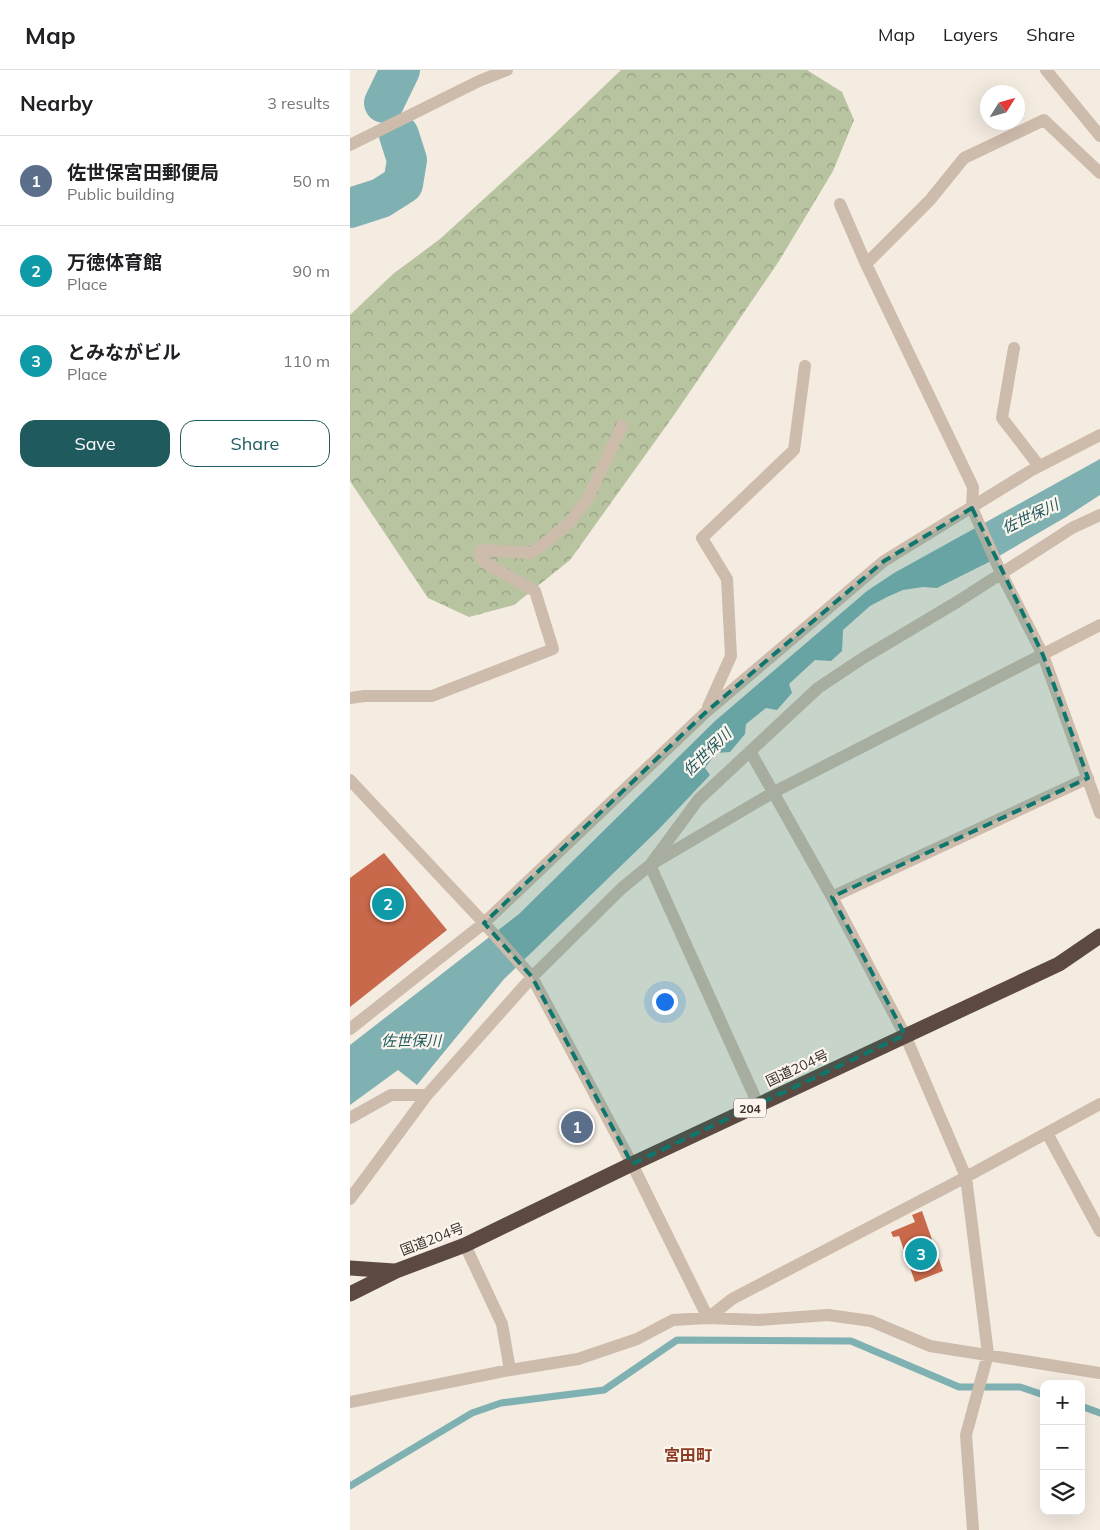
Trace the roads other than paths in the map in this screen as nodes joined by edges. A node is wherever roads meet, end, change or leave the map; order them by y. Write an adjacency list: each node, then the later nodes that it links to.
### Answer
1 (507, 70): 4 (street)
2 (1046, 70): 3 (street)
3 (1100, 136)
4 (350, 144)
5 (1100, 173): 7 (street)
6 (840, 204): 7 (street)
7 (866, 264): 13 (street)
8 (1014, 348): 12 (street)
9 (805, 366): 19 (street)
10 (622, 426): 18 (street)
11 (1100, 435): 12 (street)
12 (1039, 466): 13 (street)
13 (972, 508): 15 (street); 19 (street)
14 (1100, 515): 15 (street)
15 (1001, 573): 17 (street); 20 (street)
16 (1100, 626): 17 (street)
17 (1043, 655): 21 (street); 23 (street)
18 (350, 698)
19 (706, 712): 27 (street)
20 (750, 751): 23 (street); 25 (street)
21 (1088, 778): 24 (street); 26 (street)
22 (350, 780): 27 (street)
23 (774, 792): 25 (street); 26 (street)
24 (1100, 814)
25 (650, 865): 29 (street); 33 (street)
26 (832, 897): 31 (street)
27 (488, 928): 29 (street); 30 (street)
28 (1100, 936): 31 (highway, 国道204号 / 204)
29 (532, 977): 32 (street); 37 (street)
30 (350, 1030)
31 (905, 1035): 33 (highway, 国道204号 / 204); 38 (street)
32 (427, 1095): 35 (street); 39 (street)
33 (758, 1104): 37 (highway, 国道204号 / 204)
34 (1100, 1104): 36 (street)
35 (350, 1118)
36 (1047, 1133): 38 (street); 40 (street)
37 (632, 1164): 41 (highway, 国道204号 / 204); 45 (street)
38 (966, 1177): 45 (street); 46 (street)
39 (350, 1199)
40 (1100, 1231)
41 (465, 1245): 43 (highway, 国道204号 / 204); 47 (street)
42 (350, 1268): 43 (highway, 国道204号 / 204)
43 (396, 1271): 44 (highway, 国道204号 / 204)
44 (350, 1294)
45 (708, 1318): 46 (street); 47 (street)
46 (988, 1354): 48 (street); 50 (street)
47 (510, 1370): 49 (street)
48 (1100, 1373)
49 (350, 1402)
50 (973, 1530)

